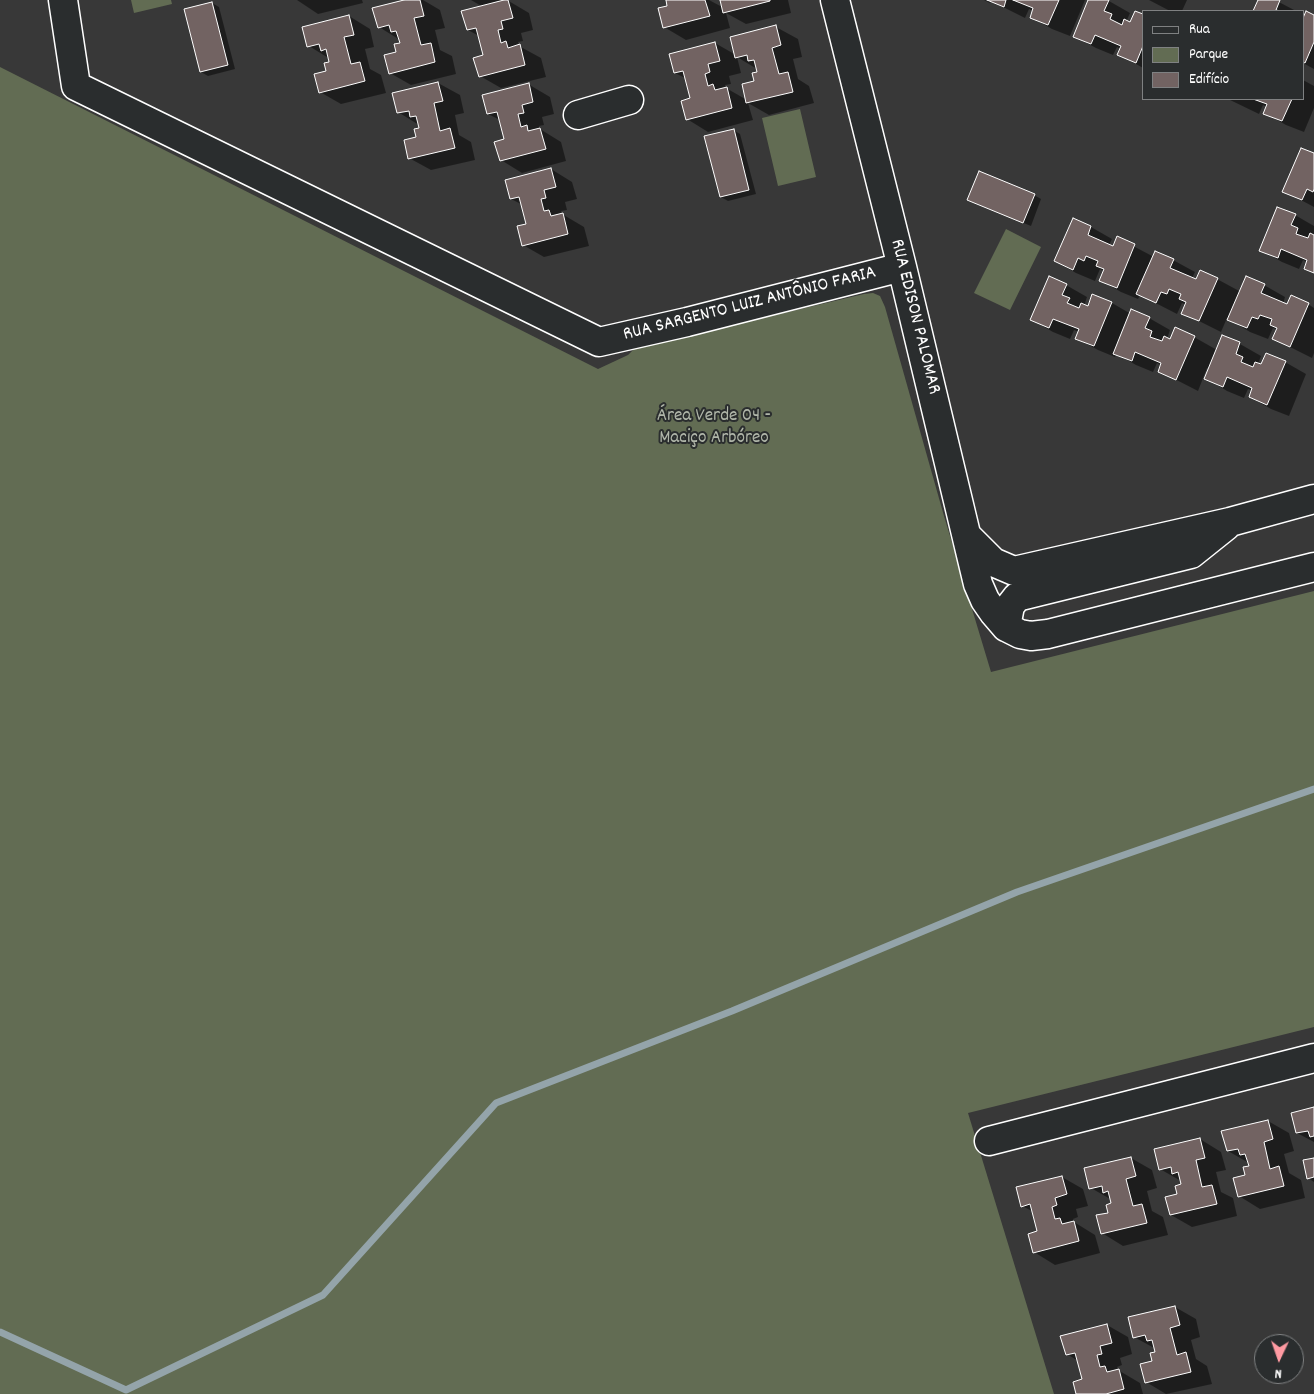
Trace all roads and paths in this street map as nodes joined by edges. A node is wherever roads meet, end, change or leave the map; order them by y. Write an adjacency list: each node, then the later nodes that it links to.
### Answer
1 (63, 0): 5 (street, RUA SARGENTO LUIZ ANTÔNIO FARIA)
2 (835, 0): 5 (street, RUA EDISON PALOMAR)
3 (629, 100): 4 (street)
4 (578, 115)
5 (902, 267): 8 (street, RUA EDISON PALOMAR)
6 (1314, 499): 7 (street)
7 (1230, 522): 8 (street); 10 (street)
8 (967, 536): 10 (street, RUA EDISON PALOMAR)
9 (1314, 567): 10 (street)
10 (1006, 627)
11 (1314, 1058): 12 (street)
12 (990, 1141)

